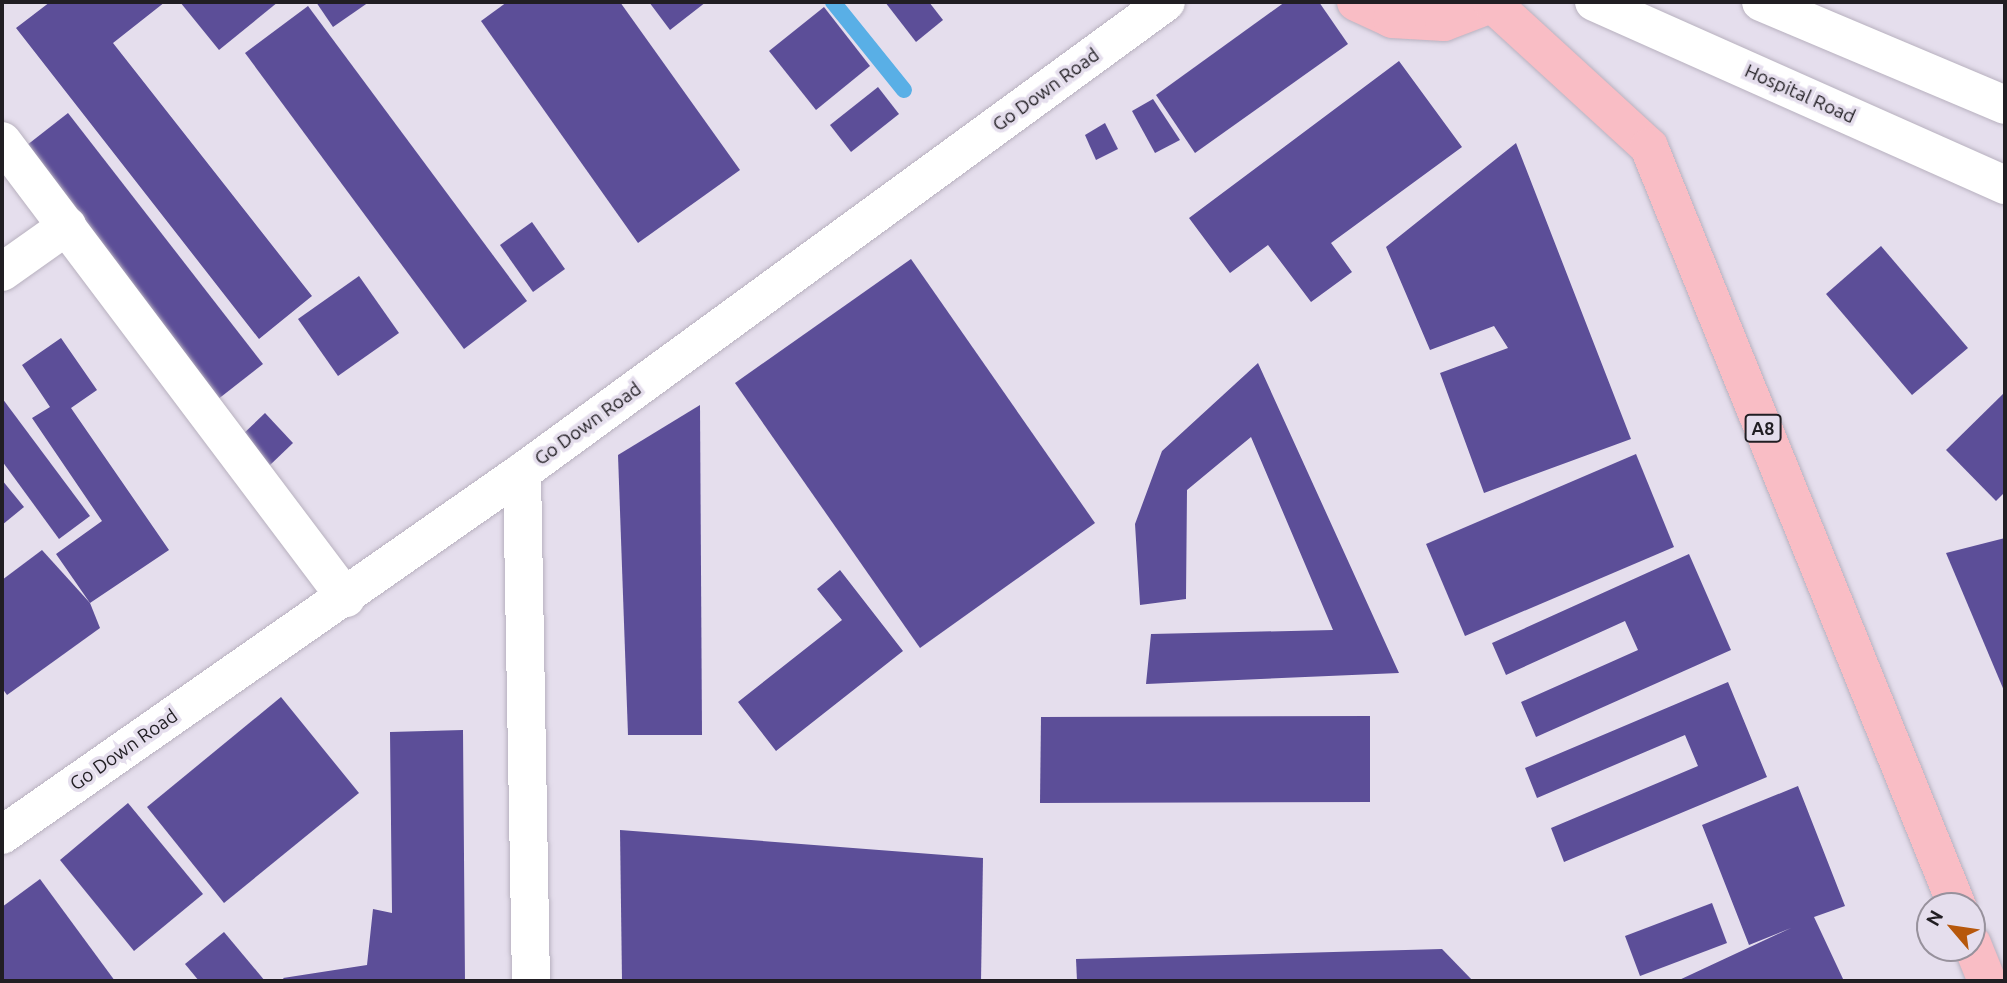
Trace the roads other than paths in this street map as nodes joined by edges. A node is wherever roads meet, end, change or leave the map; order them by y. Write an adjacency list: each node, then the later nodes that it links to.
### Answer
1 (1166, 2): 11 (main road, Go Down Road)
2 (1356, 2): 5 (main road, A8)
3 (1594, 2): 8 (main road, Hospital Road)
4 (1761, 2): 6 (main road)
5 (1494, 3): 14 (main road, A8)
6 (2005, 105)
7 (2, 141): 9 (main road)
8 (2005, 185)
9 (67, 226): 10 (main road); 12 (main road)
10 (2, 272)
11 (523, 472): 12 (main road, Go Down Road); 16 (main road)
12 (346, 598): 13 (main road, Go Down Road)
13 (2, 835)
14 (1950, 892)
15 (1979, 962): 17 (main road)
16 (531, 981)
17 (1987, 981)

